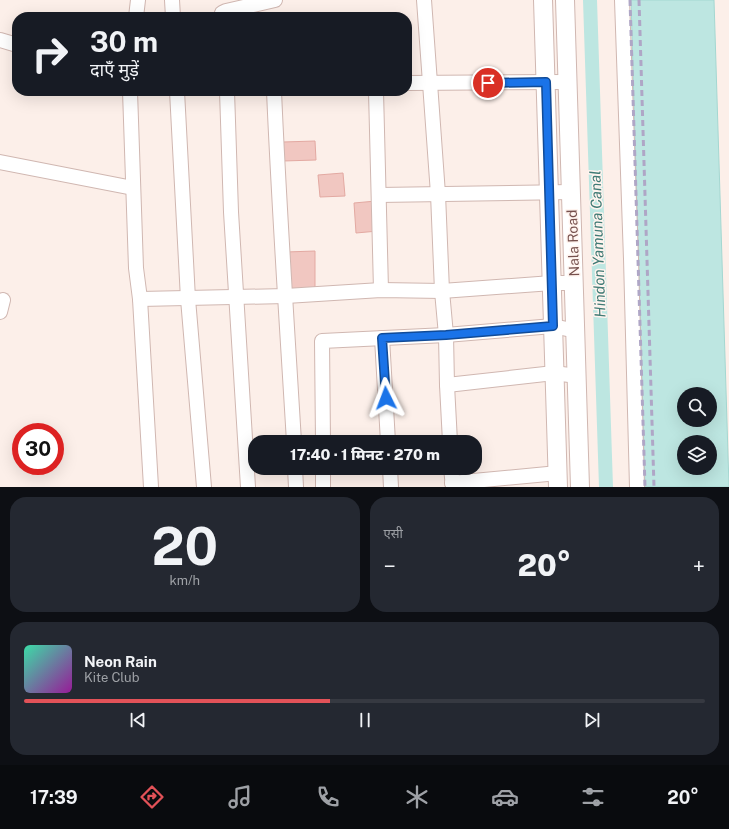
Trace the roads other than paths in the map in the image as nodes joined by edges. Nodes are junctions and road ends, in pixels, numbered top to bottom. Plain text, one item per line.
1 (138, 0) edge
2 (172, 0) edge
3 (275, 0) edge
4 (424, 0) edge
5 (543, 0) edge
6 (565, 0) edge
7 (622, 0) edge
8 (137, 12) edge
9 (173, 12) edge
10 (223, 12) edge
11 (0, 40) edge
12 (12, 44) edge
13 (546, 82) junction
14 (568, 82) junction
15 (412, 83) edge
16 (430, 83) junction
17 (130, 96) edge
18 (177, 96) edge
19 (227, 96) edge
20 (274, 96) edge
21 (376, 96) edge
22 (0, 162) edge
23 (133, 188) junction
24 (549, 192) junction
25 (571, 192) junction
26 (438, 194) junction
27 (379, 195) junction
28 (552, 283) junction
29 (574, 283) junction
30 (381, 290) junction
31 (442, 290) junction
32 (286, 296) junction
33 (237, 298) junction
34 (140, 299) junction
35 (188, 299) junction
36 (553, 326) junction
37 (576, 331) junction
38 (446, 335) junction
39 (382, 338) junction
40 (554, 373) junction
41 (577, 376) junction
42 (446, 386) junction
43 (294, 435) edge
44 (323, 435) edge
45 (388, 435) edge
46 (450, 435) edge
47 (295, 475) edge
48 (323, 475) edge
49 (390, 475) edge
50 (558, 480) edge
51 (452, 485) edge
52 (151, 487) edge
53 (204, 487) edge
54 (248, 487) edge
55 (296, 487) edge
56 (323, 487) edge
57 (391, 487) edge
58 (580, 487) edge
59 (637, 487) edge

1 - 8 street
2 - 9 street
3 - 10 street
4 - 16 street
5 - 13 street, Nala Road
6 - 14 street, Nala Road
7 - 59 street
11 - 12 street
13 - 14 street
13 - 16 street
13 - 24 street, Nala Road
14 - 25 street, Nala Road
15 - 16 street
16 - 26 street
17 - 23 street
18 - 35 street
19 - 33 street
20 - 32 street
21 - 27 street
22 - 23 street
23 - 34 street
24 - 25 street
24 - 26 street
24 - 28 street, Nala Road
25 - 29 street, Nala Road
26 - 27 street
26 - 31 street
27 - 30 street
28 - 29 street
28 - 31 street
28 - 36 street, Nala Road
29 - 37 street, Nala Road
30 - 31 street
30 - 32 street
31 - 38 street
32 - 33 street
32 - 43 street
33 - 35 street
33 - 54 street
34 - 35 street
34 - 52 street
35 - 53 street
36 - 37 street
36 - 38 street
36 - 40 street, Nala Road
37 - 41 street, Nala Road
38 - 39 street
38 - 42 street
39 - 44 street
39 - 45 street
40 - 41 street
40 - 42 street
40 - 50 street, Nala Road
41 - 58 street, Nala Road
42 - 46 street
47 - 55 street
48 - 56 street
49 - 57 street
50 - 51 street

